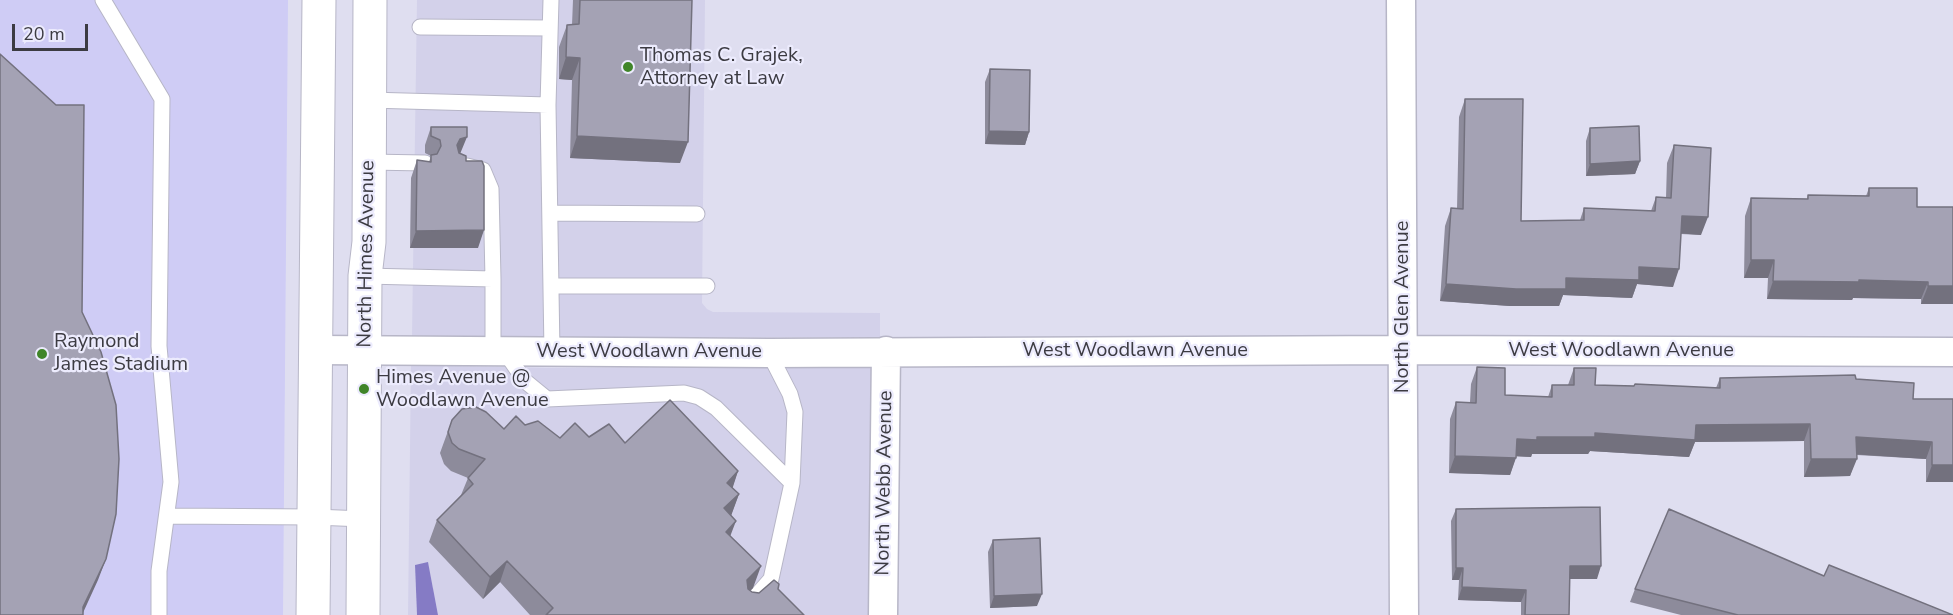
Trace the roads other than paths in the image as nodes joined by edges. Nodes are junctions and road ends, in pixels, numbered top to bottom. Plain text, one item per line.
1 (103, 0) edge
2 (319, 0) edge
3 (370, 0) edge
4 (551, 0) edge
5 (1401, 0) edge
6 (420, 27) dead end
7 (550, 28) junction
8 (369, 100) junction
9 (548, 105) junction
10 (369, 162) junction
11 (425, 163) edge
12 (460, 164) edge
13 (550, 213) junction
14 (698, 214) dead end
15 (365, 276) junction
16 (493, 279) junction
17 (552, 286) junction
18 (707, 286) dead end
19 (316, 350) junction
20 (365, 350) junction
21 (1403, 350) junction
22 (886, 351) junction
23 (499, 352) junction
24 (552, 352) junction
25 (1953, 352) edge
26 (769, 353) junction
27 (792, 483) junction
28 (167, 516) junction
29 (314, 517) junction
30 (364, 519) junction
31 (744, 610) edge
32 (159, 615) edge
33 (313, 615) edge
34 (363, 615) edge
35 (884, 615) edge
36 (1404, 615) edge

1 - 28 lane
2 - 19 street
3 - 8 street, North Himes Avenue
4 - 7 lane
5 - 21 street, North Glen Avenue
6 - 7 lane
7 - 9 lane
8 - 9 lane
8 - 10 street, North Himes Avenue
9 - 13 lane
10 - 11 lane
10 - 15 street, North Himes Avenue
12 - 16 lane
13 - 14 lane
13 - 17 lane
15 - 16 lane
15 - 20 street, North Himes Avenue
16 - 23 lane
17 - 18 lane
17 - 24 lane
19 - 20 street, West Woodlawn Avenue
19 - 29 street
20 - 23 street, West Woodlawn Avenue
20 - 30 street, North Himes Avenue
21 - 22 street, West Woodlawn Avenue
21 - 25 street, West Woodlawn Avenue
21 - 36 street, North Glen Avenue
22 - 26 street, West Woodlawn Avenue
22 - 35 street, North Webb Avenue
23 - 24 street, West Woodlawn Avenue
23 - 27 lane
24 - 26 street, West Woodlawn Avenue
26 - 27 lane
27 - 31 lane
28 - 29 lane
28 - 32 lane
29 - 30 lane
29 - 33 street
30 - 34 street, North Himes Avenue

